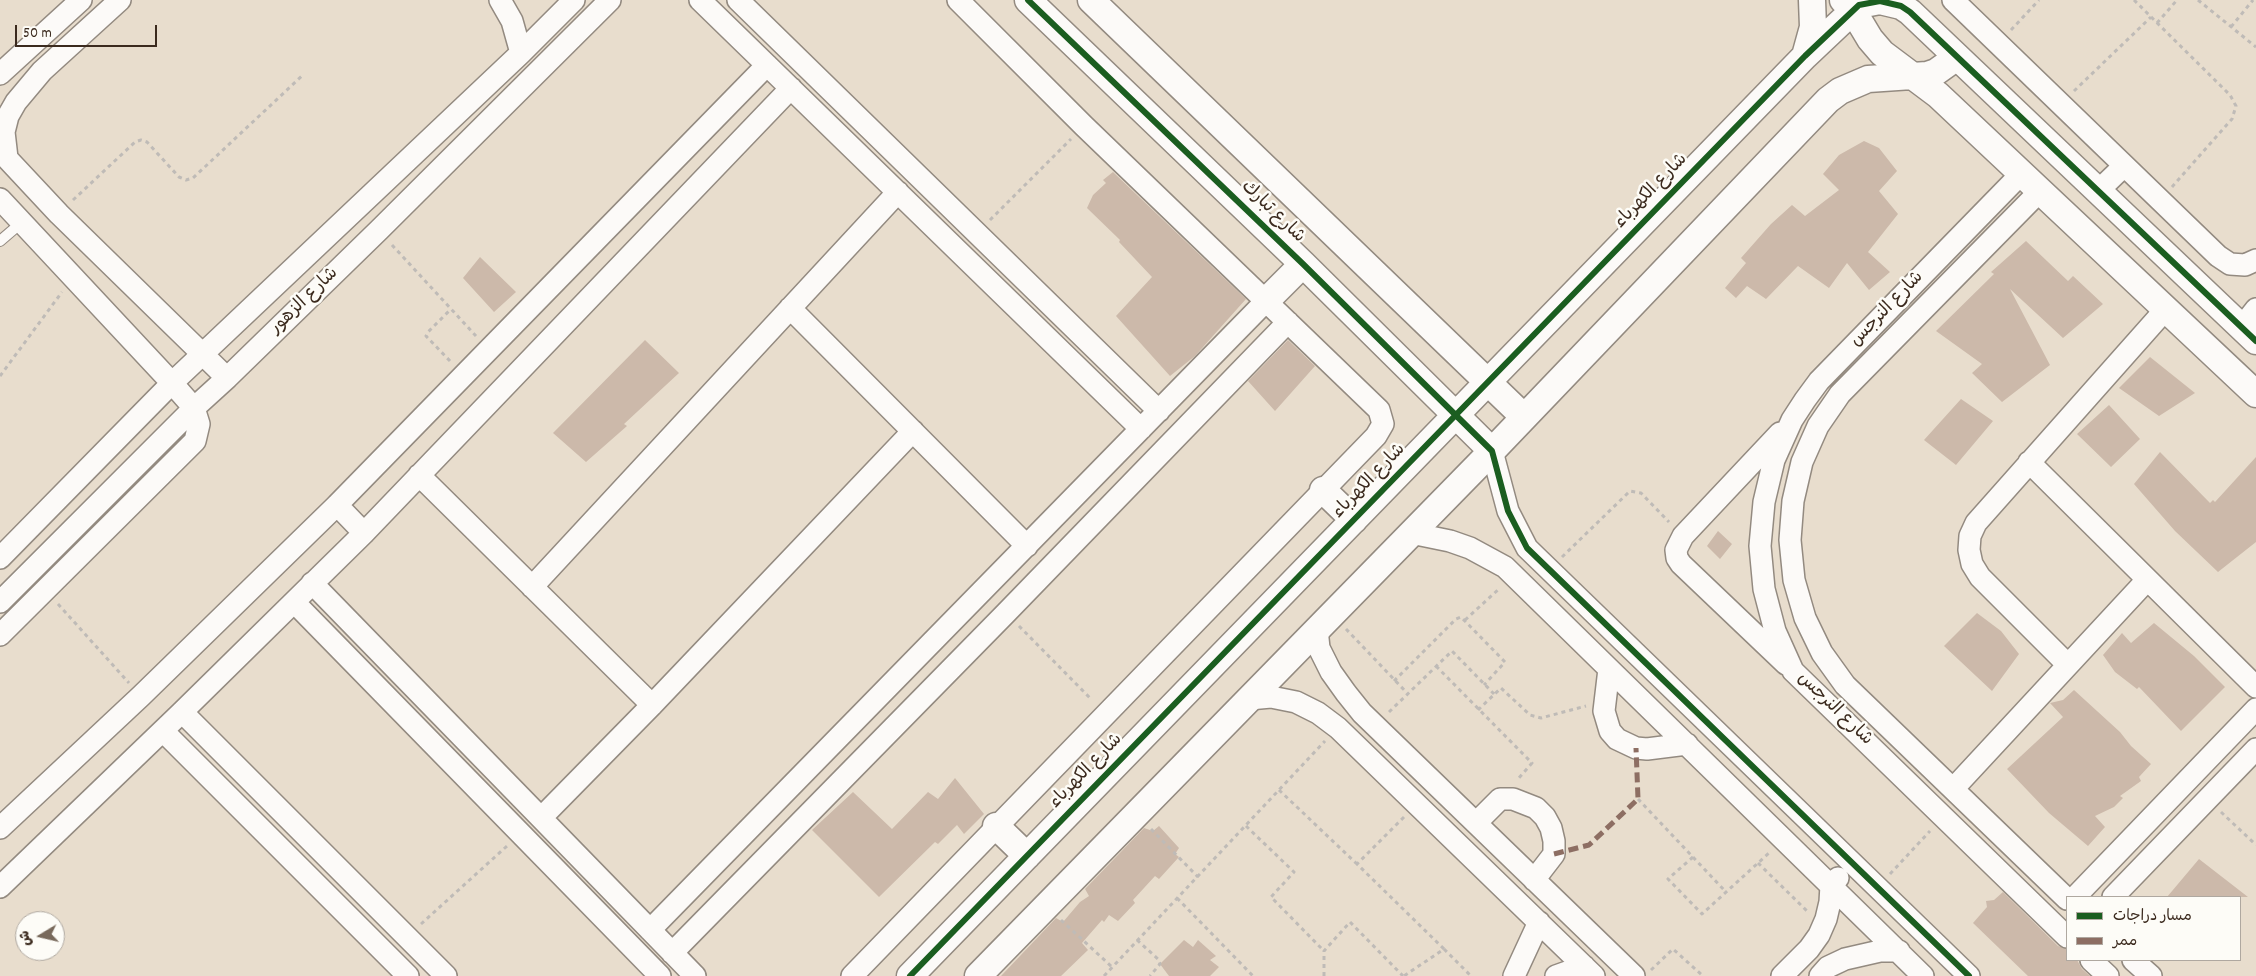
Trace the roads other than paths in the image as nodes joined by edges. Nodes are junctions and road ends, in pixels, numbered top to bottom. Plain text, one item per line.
1 (81, 0) edge
2 (120, 0) edge
3 (500, 0) edge
4 (574, 0) edge
5 (610, 0) edge
6 (700, 0) edge
7 (738, 0) edge
8 (958, 0) edge
9 (1028, 0) edge
10 (1091, 0) edge
11 (1812, 0) edge
12 (1953, 0) edge
13 (1898, 3) edge
14 (1848, 5) edge
15 (521, 53) junction
16 (1805, 56) junction
17 (1956, 56) junction
18 (767, 65) junction
19 (0, 74) edge
20 (1910, 76) junction
21 (791, 88) junction
22 (857, 116) junction
23 (838, 134) junction
24 (4, 154) edge
25 (2124, 166) junction
26 (2030, 183) junction
27 (2098, 191) junction
28 (898, 192) junction
29 (0, 199) edge
30 (21, 223) junction
31 (0, 241) edge
32 (2256, 260) edge
33 (1303, 264) junction
34 (1266, 301) junction
35 (790, 308) junction
36 (2165, 310) junction
37 (1288, 322) junction
38 (2251, 326) edge
39 (202, 355) junction
40 (227, 378) junction
41 (1488, 382) junction
42 (172, 383) junction
43 (2256, 394) edge
44 (194, 408) junction
45 (1159, 411) junction
46 (1456, 415) junction
47 (1524, 417) junction
48 (1792, 420) junction
49 (1141, 429) junction
50 (914, 431) junction
51 (1492, 451) junction
52 (2029, 462) junction
53 (420, 475) junction
54 (1323, 490) junction
55 (336, 505) junction
56 (1354, 520) junction
57 (364, 533) junction
58 (1411, 533) junction
59 (1027, 546) junction
60 (0, 558) edge
61 (2148, 580) junction
62 (312, 584) junction
63 (532, 588) junction
64 (0, 602) edge
65 (294, 602) junction
66 (1317, 629) junction
67 (0, 635) edge
68 (2068, 665) junction
69 (1609, 669) junction
70 (1793, 671) junction
71 (2256, 687) edge
72 (1249, 699) junction
73 (652, 705) junction
74 (2256, 709) edge
75 (182, 712) junction
76 (863, 713) junction
77 (163, 730) junction
78 (886, 735) junction
79 (1687, 744) junction
80 (2256, 749) edge
81 (1953, 789) junction
82 (541, 818) junction
83 (1476, 823) junction
84 (996, 826) junction
85 (0, 828) edge
86 (1027, 856) junction
87 (1851, 862) junction
88 (1534, 880) junction
89 (1831, 885) junction
90 (0, 886) edge
91 (607, 886) junction
92 (2076, 896) edge
93 (2114, 896) edge
94 (2066, 898) edge
95 (589, 904) junction
96 (2066, 906) edge
97 (2051, 921) junction
98 (1539, 922) junction
99 (650, 930) junction
100 (2066, 936) edge
101 (1899, 951) junction
102 (672, 953) junction
103 (2092, 961) edge
104 (2134, 961) edge
105 (1589, 971) edge
106 (408, 976) edge
107 (446, 976) edge
108 (660, 976) edge
109 (695, 976) edge
110 (852, 976) edge
111 (910, 976) edge
112 (978, 976) edge
113 (1514, 976) edge
114 (1556, 976) edge
115 (1634, 976) edge
116 (1782, 976) edge
117 (1820, 976) edge
118 (1923, 976) edge
119 (1969, 976) edge
120 (2108, 976) edge
121 (2151, 976) edge

1 - 19 street
2 - 24 street
3 - 15 street
4 - 15 street, شارع الزهور
5 - 40 street, شارع الزهور
6 - 18 street
7 - 22 street
8 - 34 street
9 - 33 street, شارع تبارك
10 - 41 street, شارع تبارك
11 - 16 street
12 - 25 street
13 - 14 street
13 - 17 street
14 - 16 street, شارع الكهرباء
14 - 20 street
15 - 39 street, شارع الزهور
16 - 41 street, شارع الكهرباء
17 - 20 street
17 - 27 street
18 - 21 street
18 - 55 street
20 - 26 street
20 - 47 street
21 - 23 street
21 - 53 street
22 - 23 street
22 - 45 street
23 - 28 street
24 - 39 street
25 - 27 street
25 - 32 street
26 - 36 street
26 - 48 street, شارع النرجس
26 - 81 street, شارع النرجس
27 - 38 street
28 - 35 street
28 - 49 street
29 - 30 street
30 - 31 lane
30 - 42 street
33 - 34 street
33 - 46 street, شارع تبارك
34 - 37 street
34 - 45 street
35 - 50 street
35 - 63 street
36 - 43 street
36 - 52 street
37 - 54 street
37 - 78 street
39 - 40 street
39 - 42 street, شارع الزهور
40 - 44 street, شارع الزهور
41 - 46 street, شارع الكهرباء
41 - 47 street, شارع تبارك
42 - 44 street
42 - 60 street, شارع الزهور
44 - 64 street, شارع الزهور
44 - 67 street
45 - 49 street
46 - 51 street, شارع تبارك
46 - 56 street, شارع الكهرباء
47 - 51 street
48 - 70 street, شارع النرجس
48 - 70 street
49 - 59 street
50 - 59 street
50 - 73 street
51 - 58 street
51 - 87 street
52 - 61 street
52 - 68 street
53 - 57 street
53 - 63 street
54 - 56 street
54 - 84 street
55 - 57 street
55 - 85 street
56 - 86 street, شارع الكهرباء
57 - 62 street
58 - 66 street
58 - 69 street
59 - 76 street
61 - 68 street
61 - 71 street
62 - 65 street
62 - 82 street
63 - 73 street
65 - 75 street
65 - 95 street
66 - 72 street
66 - 83 street
68 - 81 street
69 - 79 street
69 - 79 street
70 - 97 street, شارع النرجس
72 - 98 street
72 - 112 street
73 - 82 street
74 - 92 street
75 - 77 street
75 - 107 street
76 - 78 street
76 - 99 street
77 - 90 street
77 - 106 street
78 - 102 street
79 - 89 street
80 - 93 street
81 - 94 street, شارع النرجس
82 - 91 street
83 - 88 street
83 - 88 street
84 - 86 street
84 - 110 street
86 - 111 street, شارع الكهرباء
87 - 89 street
87 - 119 street
88 - 115 street
89 - 101 street
89 - 116 street
91 - 95 street
91 - 99 street
95 - 108 street
96 - 97 street
97 - 100 street, شارع النرجس
98 - 105 street
98 - 113 street
99 - 102 street
101 - 117 street
101 - 118 street
102 - 109 street
103 - 120 street
104 - 121 street
105 - 114 street

